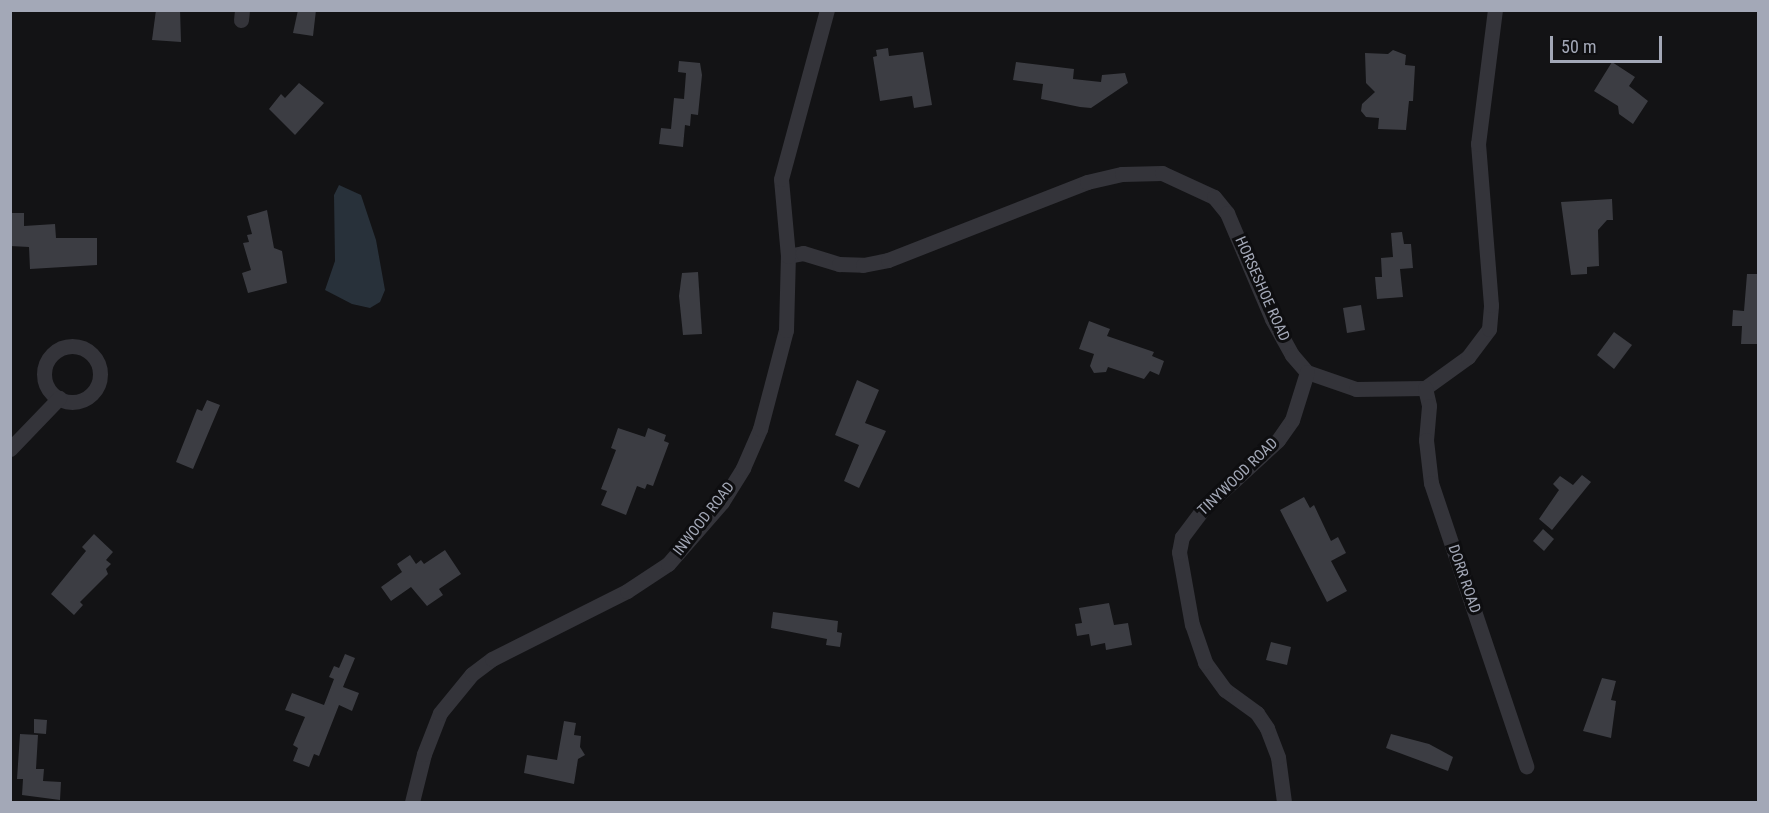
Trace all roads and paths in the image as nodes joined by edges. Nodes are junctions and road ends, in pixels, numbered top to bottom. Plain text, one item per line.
1 (827, 10) edge
2 (1495, 10) edge
3 (788, 256) junction
4 (1307, 372) junction
5 (1425, 388) junction
6 (59, 398) dead end
7 (10, 448) edge
8 (1526, 766) dead end
9 (412, 802) edge
10 (1284, 802) edge

1 - 3 street, INWOOD ROAD
2 - 5 street
3 - 4 street, HORSESHOE ROAD
3 - 9 street, INWOOD ROAD
4 - 5 street
4 - 10 street, TINYWOOD ROAD
5 - 8 street, DORR ROAD
6 - 7 street

